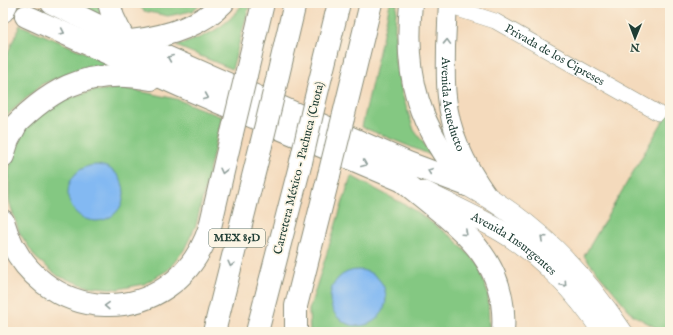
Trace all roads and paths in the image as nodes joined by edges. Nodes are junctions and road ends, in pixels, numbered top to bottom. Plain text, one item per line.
1 (6, 3) edge
2 (52, 3) edge
3 (109, 3) edge
4 (223, 3) edge
5 (263, 3) edge
6 (295, 3) edge
7 (339, 3) edge
8 (371, 3) edge
9 (411, 3) edge
10 (448, 4) edge
11 (3, 11) edge
12 (26, 16) dead end
13 (127, 39) junction
14 (181, 86) junction
15 (658, 112) dead end
16 (9, 132) edge
17 (3, 156) edge
18 (403, 181) junction
19 (467, 185) junction
20 (489, 197) junction
21 (3, 220) edge
22 (214, 332) edge
23 (257, 332) edge
24 (296, 332) edge
25 (503, 332) edge
26 (603, 332) edge
27 (622, 332) edge

1 - 11 main road
2 - 13 main road
3 - 13 main road
4 - 13 main road
5 -> 21 main road, bridge
6 -> 22 main road, MEX 85D, bridge
7 - 23 main road, Carretera México - Pachuca (Cuota) / MEX 85D, bridge
8 - 24 main road, bridge
9 - 19 main road
10 - 15 street, Privada de los Cipreses
20 -> 10 street, Avenida Acueducto
12 -> 14 main road
19 -> 13 main road
14 - 16 main road
14 -> 18 main road
16 - 17 main road
18 -> 25 main road
18 -> 26 main road, Avenida Insurgentes
19 - 20 main road, Avenida Insurgentes
27 -> 20 main road, Avenida Insurgentes

